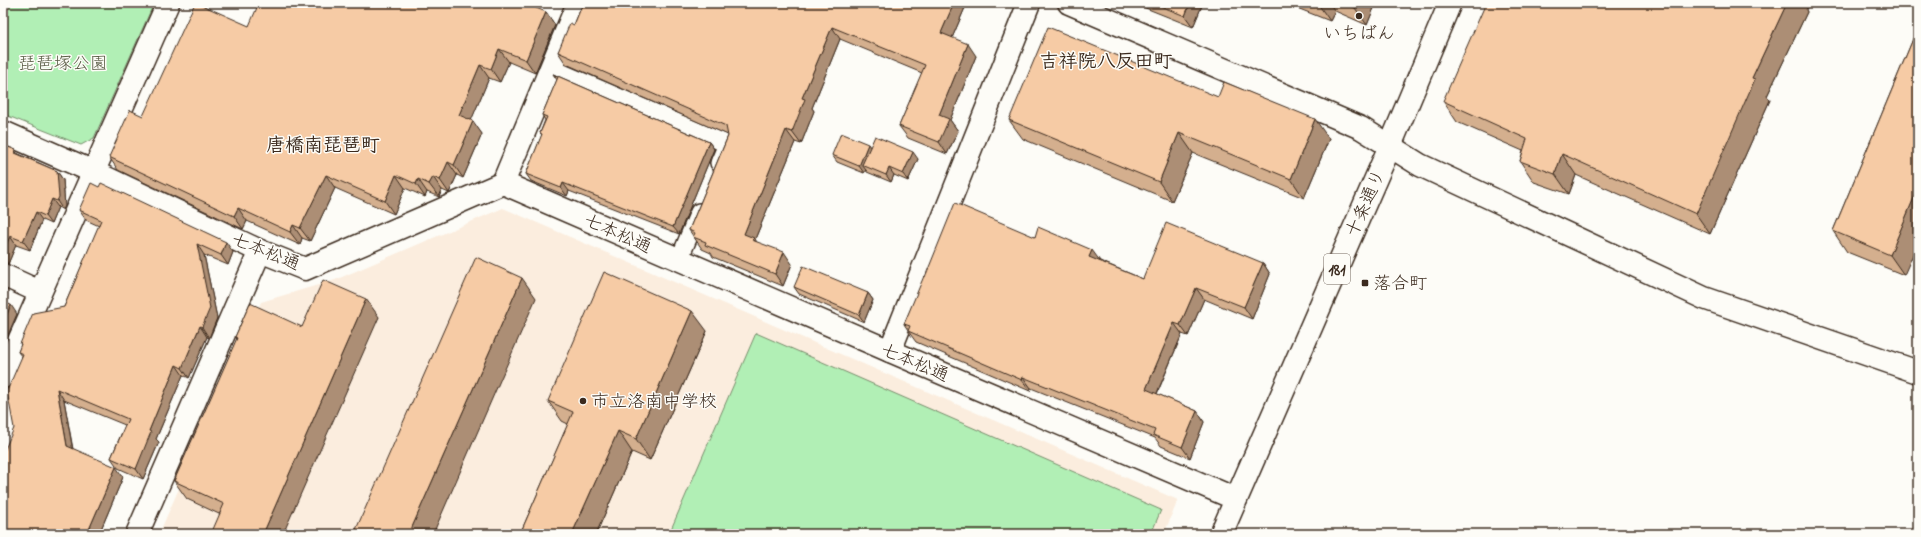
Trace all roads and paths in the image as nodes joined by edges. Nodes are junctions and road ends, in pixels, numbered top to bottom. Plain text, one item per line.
1 (168, 3) edge
2 (578, 3) edge
3 (1029, 3) edge
4 (1069, 3) edge
5 (1450, 3) edge
6 (551, 68) junction
7 (3, 132) edge
8 (1390, 146) junction
9 (94, 172) junction
10 (503, 183) junction
11 (260, 251) junction
12 (680, 260) junction
13 (3, 275) edge
14 (40, 292) junction
15 (890, 351) junction
16 (1918, 372) edge
17 (3, 377) edge
18 (1236, 499) junction
19 (137, 534) edge
20 (1221, 534) edge

1 - 9 street
2 - 6 street
3 - 15 street
4 - 8 street
5 - 8 street, 十条通り / 181
6 - 10 street
6 - 12 lane
7 - 9 street, 七本松通
8 - 16 street
8 - 18 street, 十条通り / 181
9 - 11 street, 七本松通
9 - 14 street
10 - 11 street, 七本松通
10 - 12 street, 七本松通
11 - 19 street
12 - 15 street, 七本松通
13 - 14 street
14 - 17 street
15 - 18 street, 七本松通
18 - 20 street, 十条通り / 181

